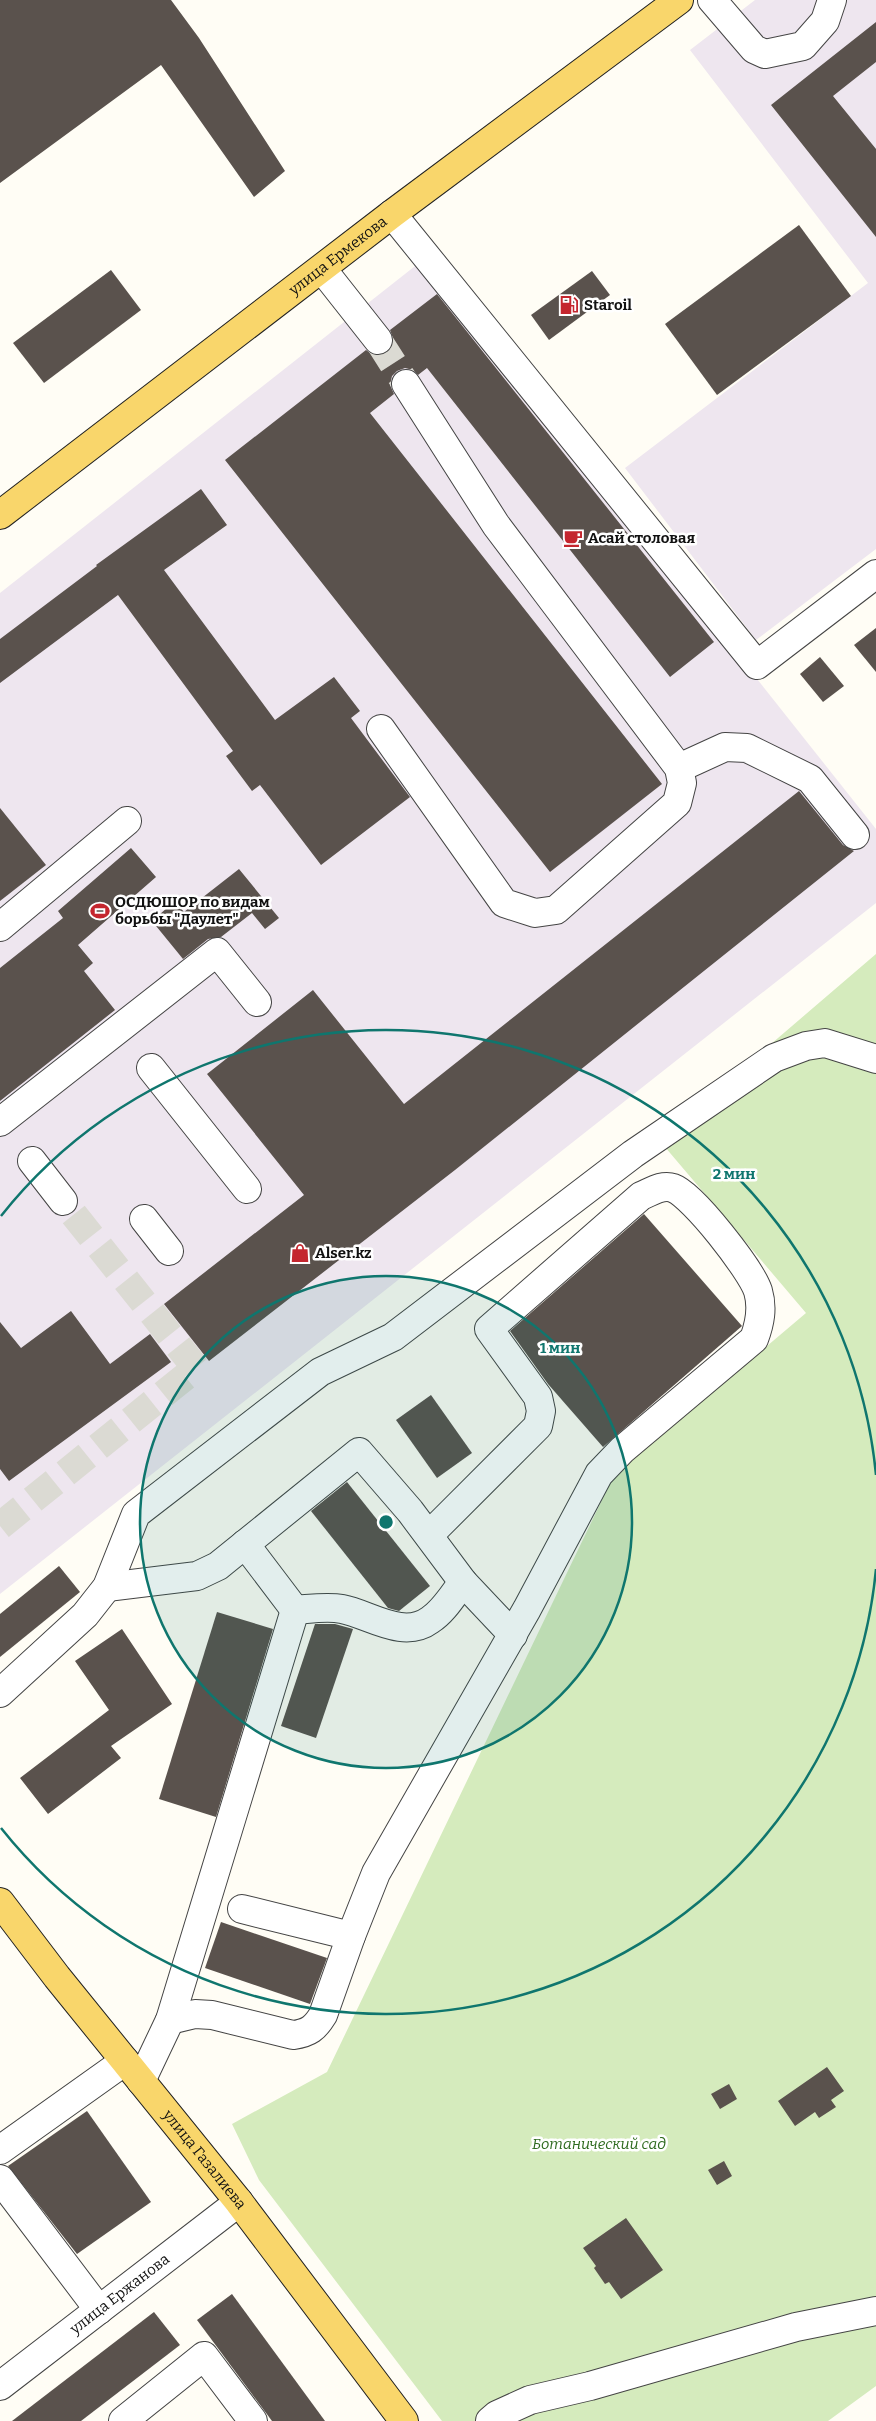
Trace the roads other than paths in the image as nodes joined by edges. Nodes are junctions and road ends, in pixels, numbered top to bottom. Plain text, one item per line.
1 (679, 0) edge
2 (712, 0) edge
3 (832, 0) edge
4 (392, 214) junction
5 (322, 268) junction
6 (378, 340) tunnel mouth
7 (406, 384) tunnel mouth
8 (1, 514) edge
9 (876, 574) edge
10 (381, 729) dead end
11 (679, 768) junction
12 (128, 821) dead end
13 (855, 835) dead end
14 (0, 927) edge
15 (257, 1002) dead end
16 (876, 1058) edge
17 (151, 1068) dead end
18 (0, 1122) edge
19 (32, 1161) dead end
20 (247, 1189) dead end
21 (63, 1201) tunnel mouth
22 (144, 1219) dead end
23 (169, 1251) dead end
24 (428, 1535) junction
25 (246, 1544) junction
26 (463, 1582) junction
27 (108, 1587) junction
28 (295, 1610) junction
29 (513, 1635) junction
30 (0, 1693) edge
31 (242, 1909) dead end
32 (4, 1915) edge
33 (351, 1936) junction
34 (170, 2020) junction
35 (133, 2071) junction
36 (0, 2150) edge
37 (0, 2179) edge
38 (239, 2202) junction
39 (99, 2310) junction
40 (876, 2310) edge
41 (0, 2386) edge
42 (123, 2421) edge
43 (253, 2421) edge
44 (404, 2421) edge
45 (490, 2421) edge

1 - 4 main road, улица Ермекова
2 - 3 street
4 - 5 main road, улица Ермекова
4 - 9 street
5 - 6 street
5 - 8 main road, улица Ермекова
7 - 11 street
10 - 11 street
11 - 13 street
12 - 14 street
15 - 18 street
16 - 27 street
17 - 20 street
19 - 21 street
22 - 23 street
24 - 25 street
24 - 26 street
24 - 29 street
25 - 27 street
25 - 28 street
26 - 28 street
26 - 29 street
27 - 30 street
28 - 34 street
29 - 33 street
31 - 33 street
32 - 35 main road, улица Газалиева
33 - 34 street
34 - 35 street
35 - 36 street
35 - 38 main road, улица Газалиева
37 - 39 street
38 - 39 street, улица Ержанова
38 - 44 main road, улица Газалиева
39 - 41 street, улица Ержанова
40 - 45 street
42 - 43 street

